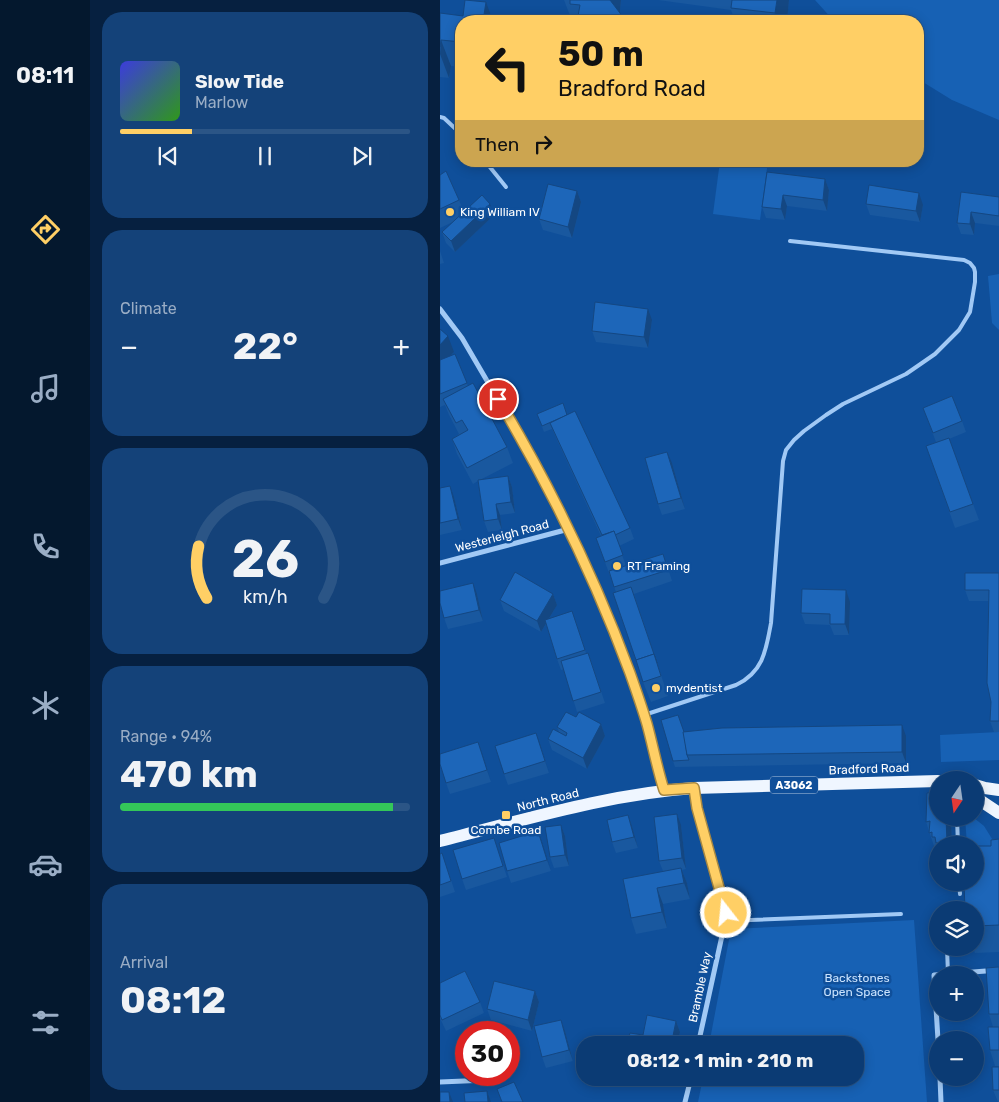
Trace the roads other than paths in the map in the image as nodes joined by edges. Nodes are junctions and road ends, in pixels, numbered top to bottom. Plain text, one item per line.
1 (440, 117) edge
2 (455, 128) edge
3 (490, 167) edge
4 (506, 187) dead end
5 (790, 242) dead end
6 (440, 309) edge
7 (569, 529) junction
8 (440, 563) edge
9 (644, 715) junction
10 (929, 782) edge
11 (984, 787) edge
12 (694, 788) junction
13 (664, 790) junction
14 (999, 790) edge
15 (984, 802) edge
16 (999, 813) edge
17 (440, 841) edge
18 (901, 914) dead end
19 (725, 921) junction
20 (999, 970) edge
21 (984, 971) edge
22 (700, 1036) edge
23 (455, 1081) edge
24 (440, 1082) edge
25 (689, 1086) edge
26 (940, 1086) edge
27 (686, 1102) edge
28 (941, 1102) edge

1 - 2 lane
3 - 4 lane
5 - 9 lane
6 - 7 street
7 - 8 street, Westerleigh Road
7 - 9 street
9 - 13 street
10 - 12 main road, Bradford Road / A3062
11 - 14 main road
12 - 13 main road, Bradford Road / A3062
12 - 19 street, Bramble Way
13 - 17 main road, North Road / A3062
15 - 16 main road
18 - 19 lane
19 - 22 street, Bramble Way
20 - 21 street
23 - 24 street
25 - 27 street
26 - 28 street

